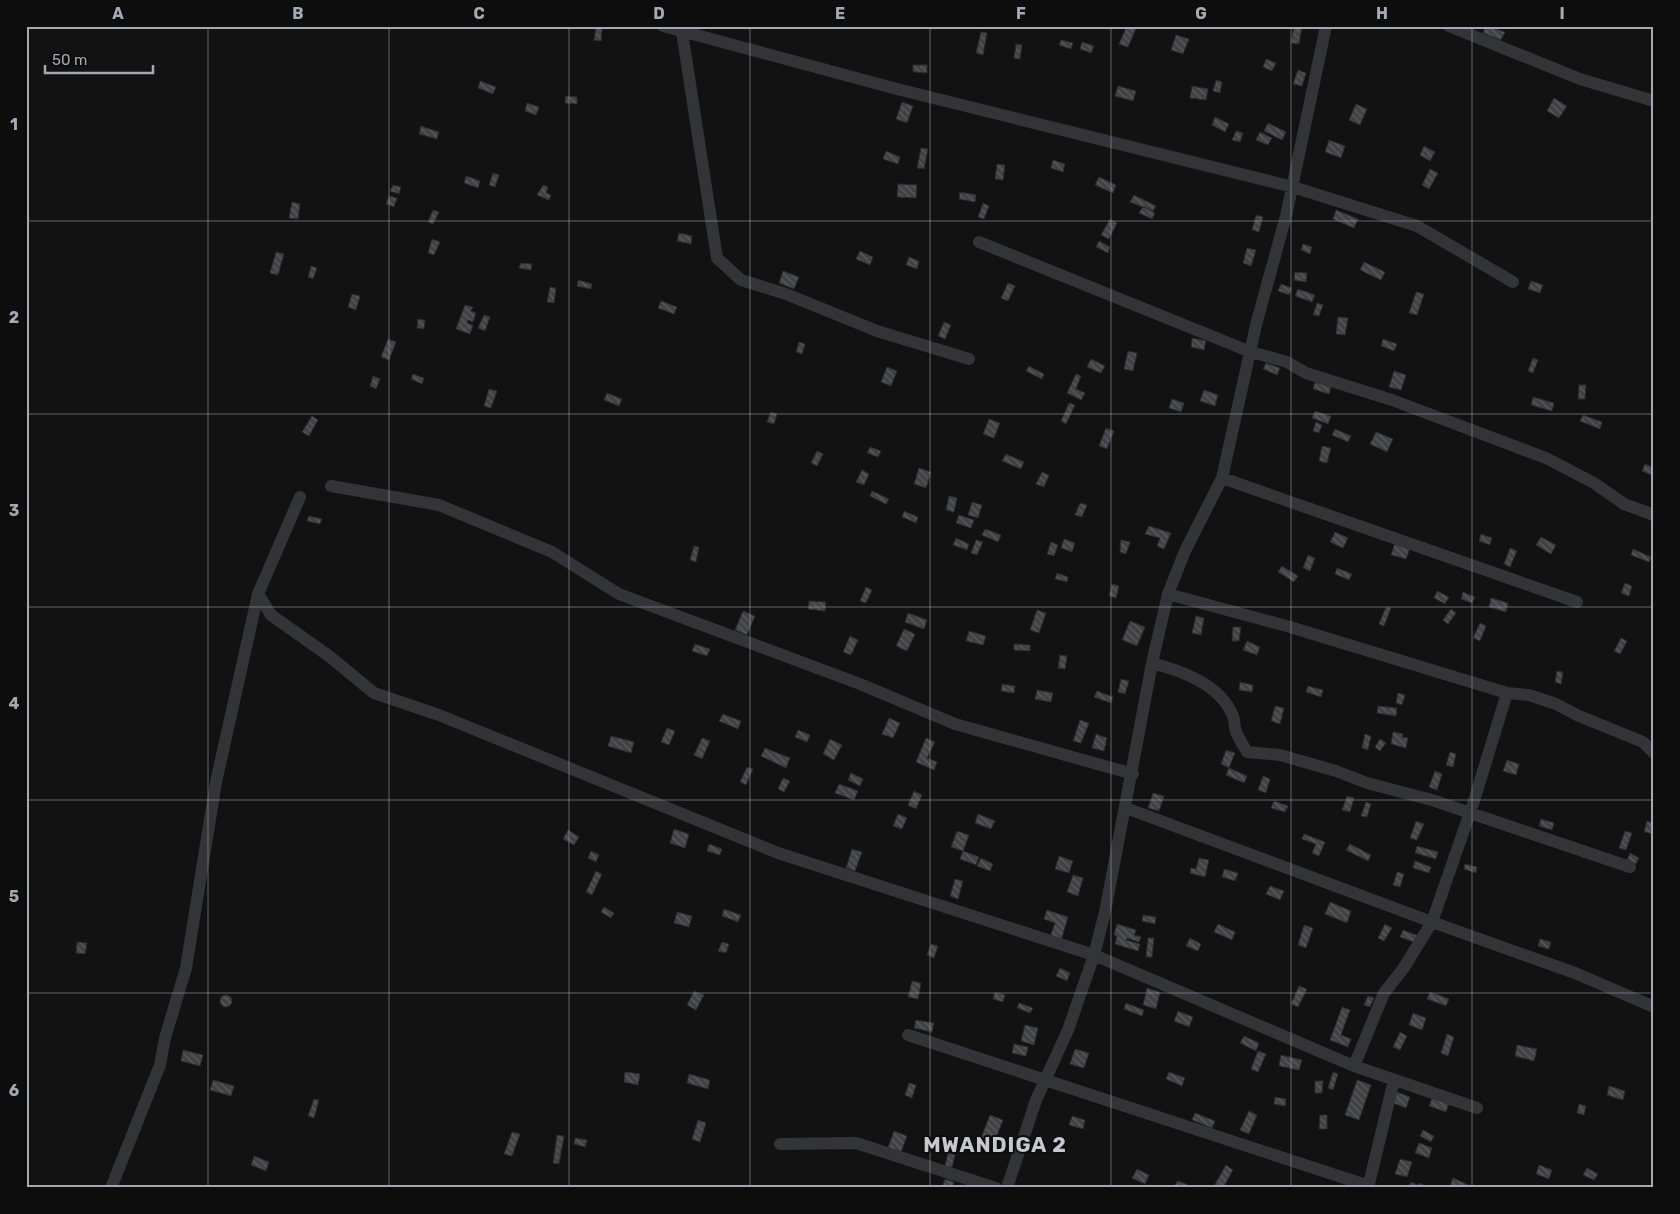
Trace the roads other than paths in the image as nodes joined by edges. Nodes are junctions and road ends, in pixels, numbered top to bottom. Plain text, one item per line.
1 (662, 26) edge
2 (1326, 26) edge
3 (1449, 26) edge
4 (682, 32) junction
5 (1654, 101) edge
6 (1293, 187) junction
7 (979, 242) dead end
8 (1513, 282) dead end
9 (1252, 352) junction
10 (970, 359) dead end
11 (1222, 478) junction
12 (331, 486) dead end
13 (300, 497) dead end
14 (1654, 515) edge
15 (258, 594) junction
16 (1168, 594) junction
17 (1577, 602) dead end
18 (1152, 663) junction
19 (1507, 693) junction
20 (1654, 754) edge
21 (1133, 774) junction
22 (1126, 808) junction
23 (1470, 814) junction
24 (1630, 867) dead end
25 (1432, 922) junction
26 (1094, 955) junction
27 (1654, 1007) edge
28 (908, 1035) dead end
29 (1354, 1066) junction
30 (1045, 1080) junction
31 (1394, 1080) junction
32 (1477, 1108) dead end
33 (780, 1144) dead end
34 (1369, 1187) edge
35 (111, 1188) edge
36 (996, 1188) edge
37 (1007, 1188) edge

1 - 4 street
2 - 6 street
3 - 5 street
4 - 6 street
4 - 10 street
6 - 8 street
6 - 9 street
7 - 9 street
9 - 11 street
9 - 14 street
11 - 16 street
11 - 17 street
12 - 21 street
13 - 15 street
15 - 26 street
15 - 35 street
16 - 18 street
16 - 19 street
18 - 21 street
18 - 23 street
19 - 20 street
19 - 23 street
21 - 22 street
22 - 25 street
22 - 26 street
23 - 24 street
23 - 25 street
25 - 27 street
25 - 29 street
26 - 29 street
26 - 30 street
28 - 30 street
29 - 31 street
30 - 34 street
30 - 37 street
31 - 32 street
31 - 34 street
33 - 36 street

